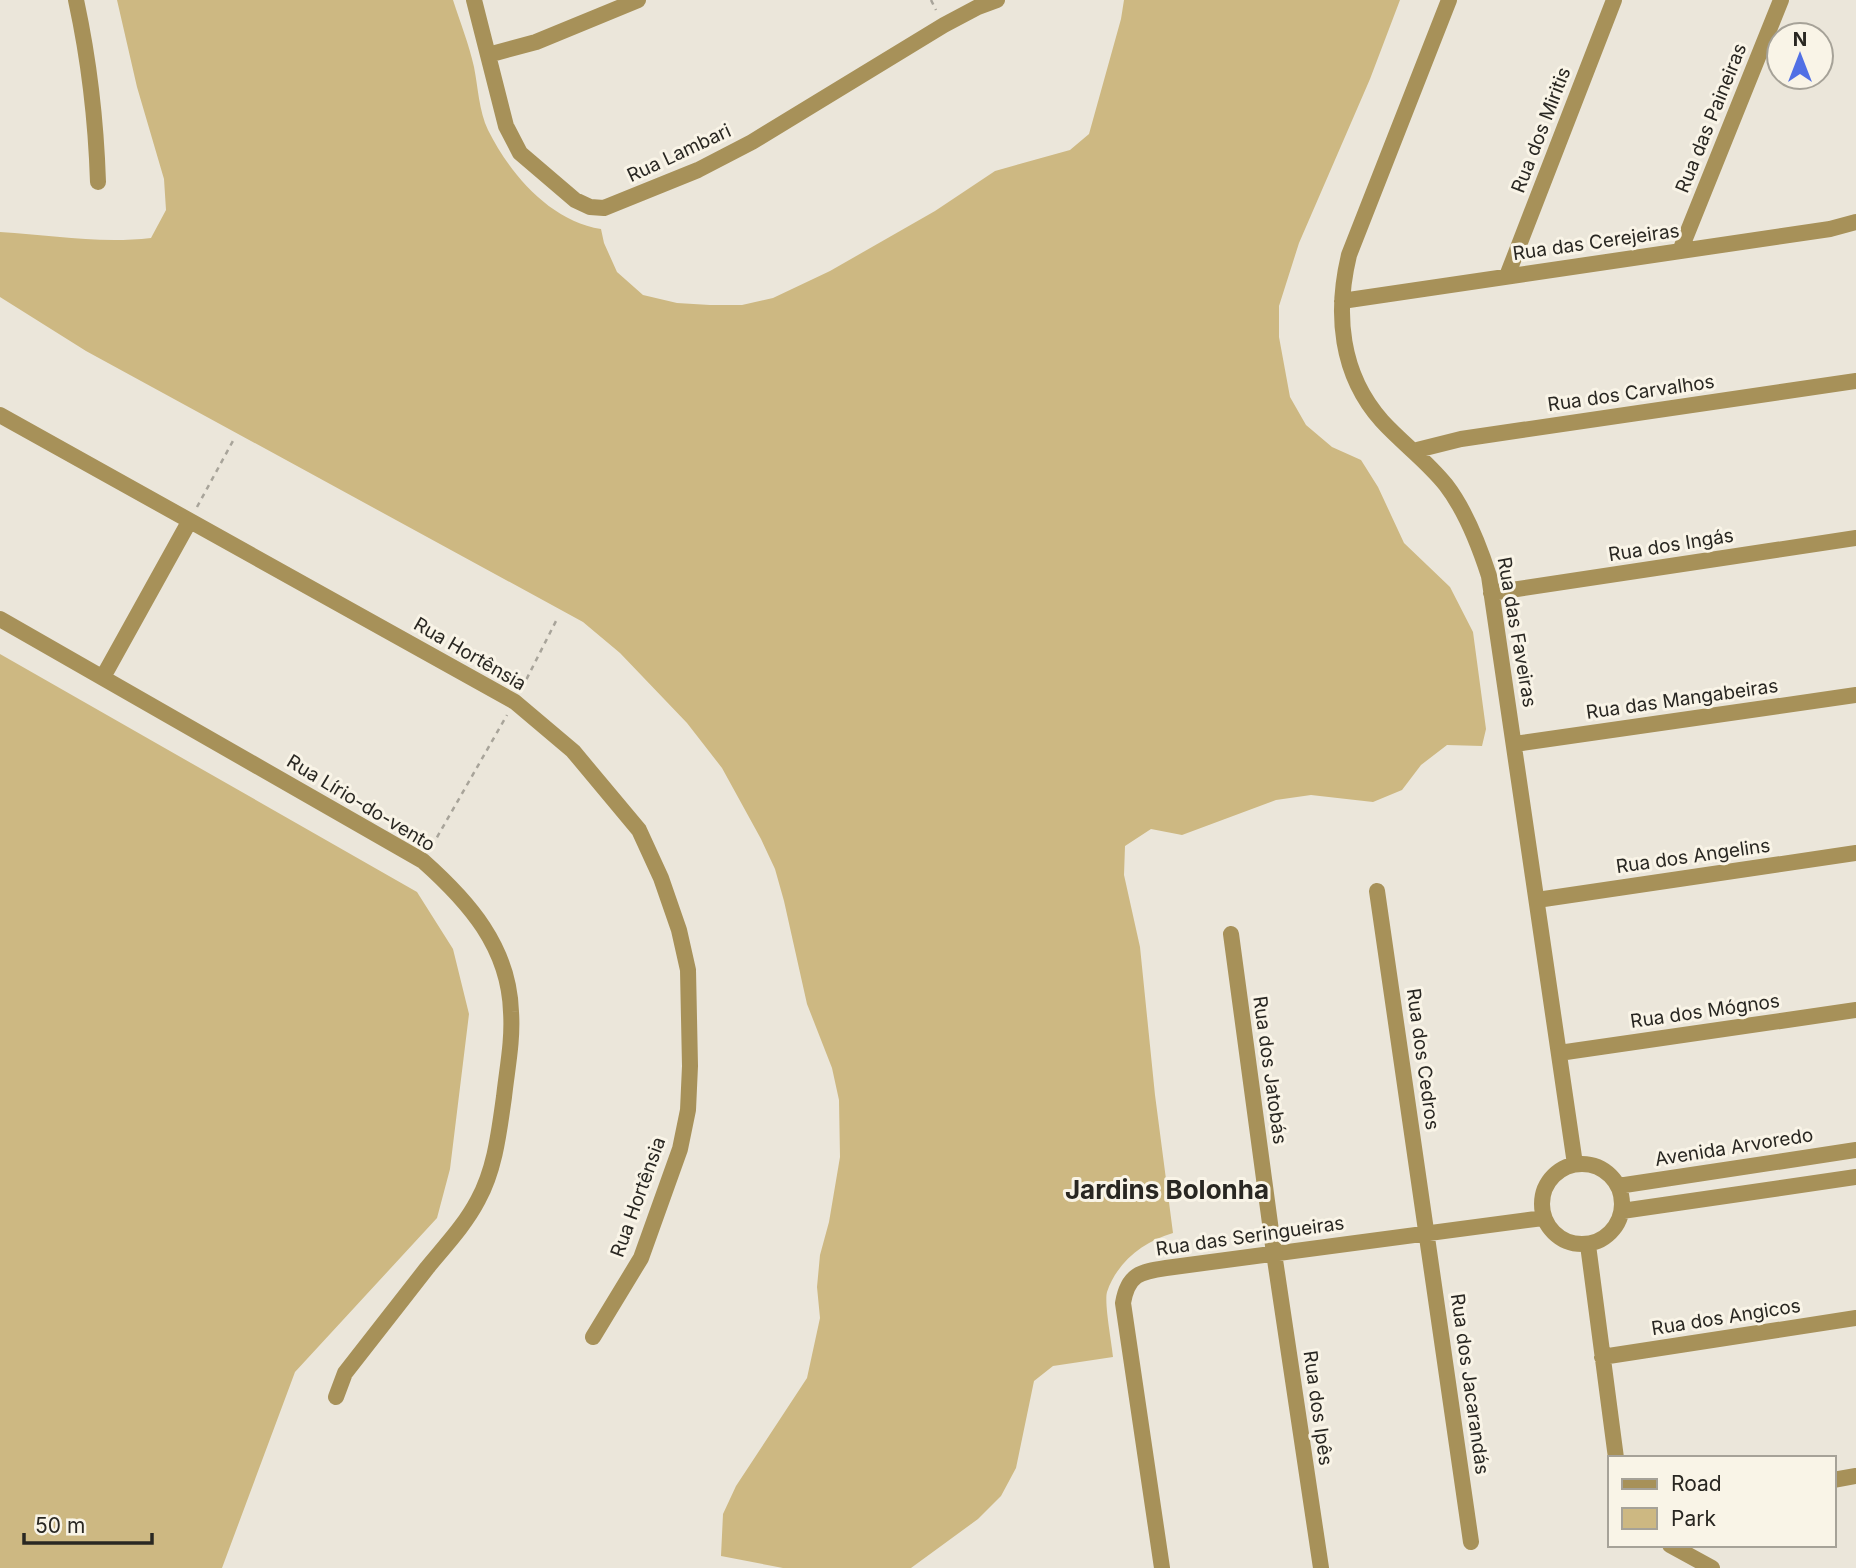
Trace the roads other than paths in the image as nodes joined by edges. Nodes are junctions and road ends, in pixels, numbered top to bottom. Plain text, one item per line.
1 (76, 0) edge
2 (474, 0) edge
3 (638, 0) edge
4 (997, 0) edge
5 (1449, 0) edge
6 (1614, 0) edge
7 (1780, 0) edge
8 (488, 55) junction
9 (98, 182) dead end
10 (1856, 222) edge
11 (1680, 251) junction
12 (1507, 276) junction
13 (1342, 301) junction
14 (1856, 381) edge
15 (0, 415) edge
16 (1413, 451) junction
17 (189, 522) junction
18 (1856, 538) edge
19 (1492, 593) junction
20 (0, 619) edge
21 (103, 677) junction
22 (1856, 695) edge
23 (1515, 744) junction
24 (1856, 853) edge
25 (1377, 891) dead end
26 (1537, 900) junction
27 (1231, 934) dead end
28 (1856, 1010) edge
29 (1559, 1053) junction
30 (1856, 1150) edge
31 (1575, 1164) junction
32 (1856, 1177) edge
33 (1618, 1186) junction
34 (1622, 1211) junction
35 (1543, 1218) junction
36 (1427, 1233) junction
37 (1588, 1245) junction
38 (1274, 1253) junction
39 (1856, 1318) edge
40 (593, 1337) dead end
41 (1602, 1357) junction
42 (337, 1396) dead end
43 (1616, 1456) edge
44 (1856, 1476) edge
45 (1835, 1480) edge
46 (1471, 1542) dead end
47 (1674, 1547) edge
48 (1162, 1568) edge
49 (1321, 1568) edge
50 (1712, 1568) edge

1 - 9 street
2 - 8 street, Rua Lambari
3 - 8 street
4 - 8 street, Rua Lambari
5 - 13 street, Rua das Faveiras
6 - 12 street, Rua dos Miritis
7 - 11 street, Rua das Paineiras
10 - 11 street, Rua das Cerejeiras
11 - 12 street, Rua das Cerejeiras
12 - 13 street, Rua das Cerejeiras
13 - 16 street, Rua das Faveiras
14 - 16 street, Rua dos Carvalhos
15 - 17 street, Rua Hortênsia
16 - 19 street, Rua das Faveiras
17 - 21 street
17 - 40 street, Rua Hortênsia
18 - 19 street, Rua dos Ingás
19 - 23 street, Rua das Faveiras
20 - 21 street, Rua Lírio-do-vento
21 - 42 street, Rua Lírio-do-vento
22 - 23 street, Rua das Mangabeiras
23 - 26 street, Rua das Faveiras
24 - 26 street, Rua dos Angelins
25 - 36 street, Rua dos Cedros
26 - 29 street, Rua das Faveiras
27 - 38 street, Rua dos Jatobás
28 - 29 street, Rua dos Mógnos
29 - 31 street, Rua das Faveiras
30 - 33 street, Avenida Arvoredo
31 - 33 street
31 - 35 street
32 - 34 street
33 - 34 street
34 - 37 street
35 - 36 street, Rua das Seringueiras
35 - 37 street
36 - 38 street, Rua das Seringueiras
36 - 46 street, Rua dos Jacarandás
37 - 41 street
38 - 48 street, Rua das Seringueiras
38 - 49 street, Rua dos Ipês
39 - 41 street, Rua dos Angicos
41 - 43 street
44 - 45 street
47 - 50 street

